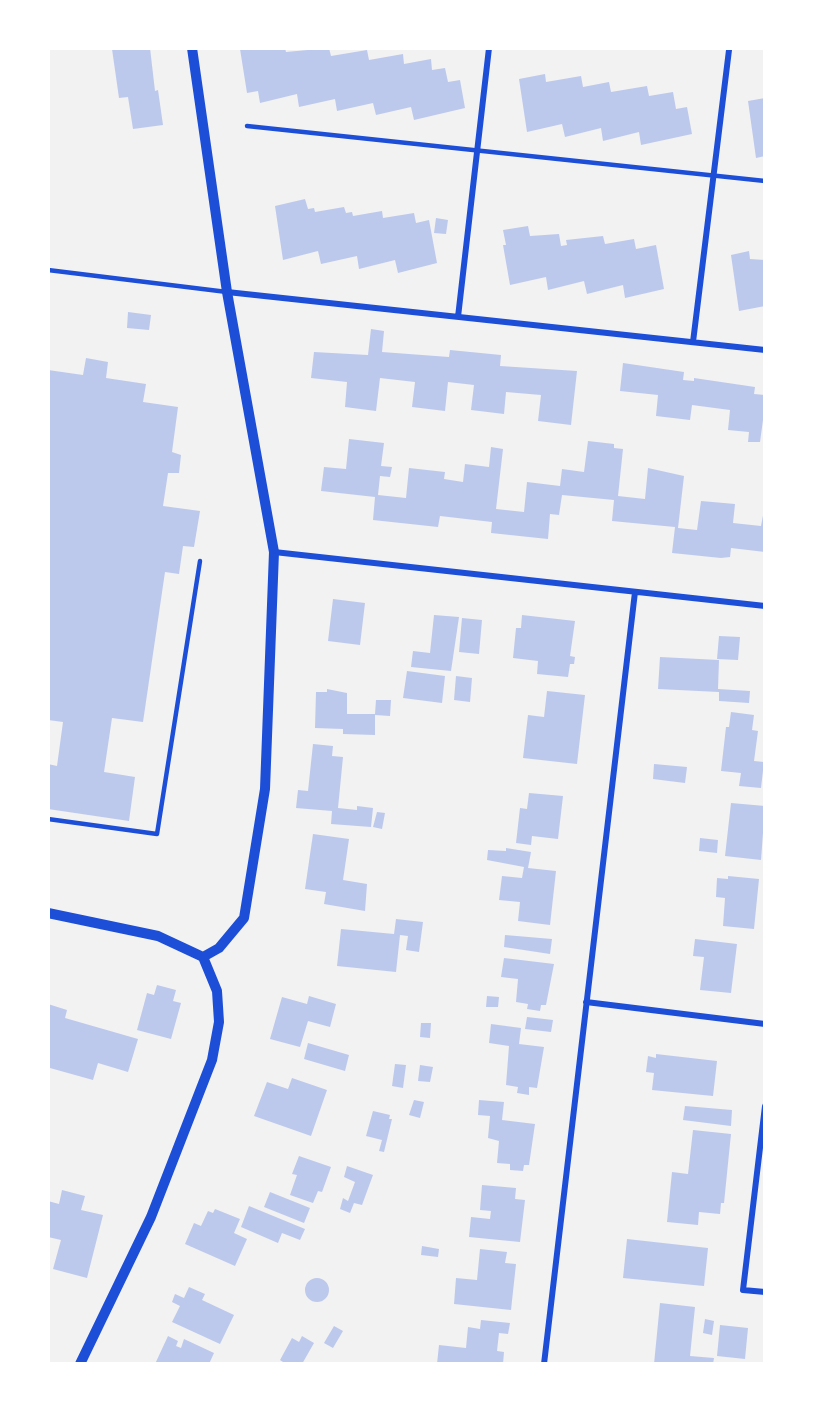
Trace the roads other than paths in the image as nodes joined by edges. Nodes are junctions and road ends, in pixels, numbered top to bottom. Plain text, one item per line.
1 (192, 48) edge
2 (489, 48) edge
3 (729, 50) dead end
4 (247, 126) dead end
5 (477, 150) junction
6 (714, 176) junction
7 (765, 181) edge
8 (48, 270) edge
9 (227, 292) junction
10 (458, 317) junction
11 (693, 342) junction
12 (765, 350) edge
13 (274, 552) junction
14 (201, 561) dead end
15 (635, 592) junction
16 (765, 606) edge
17 (48, 819) edge
18 (48, 913) edge
19 (203, 957) junction
20 (586, 1002) junction
21 (765, 1024) edge
22 (765, 1106) edge
23 (765, 1292) edge
24 (80, 1364) edge
25 (544, 1364) edge

1 - 9 street
2 - 5 street
3 - 6 street
4 - 5 lane
5 - 6 lane
5 - 10 street
6 - 7 lane
6 - 11 street
8 - 9 lane
9 - 10 street
9 - 13 street
10 - 11 street
11 - 12 street
13 - 15 street
13 - 19 street
14 - 17 lane
15 - 16 street
15 - 20 street
18 - 19 street
19 - 24 street
20 - 21 street
20 - 25 street
22 - 23 street

